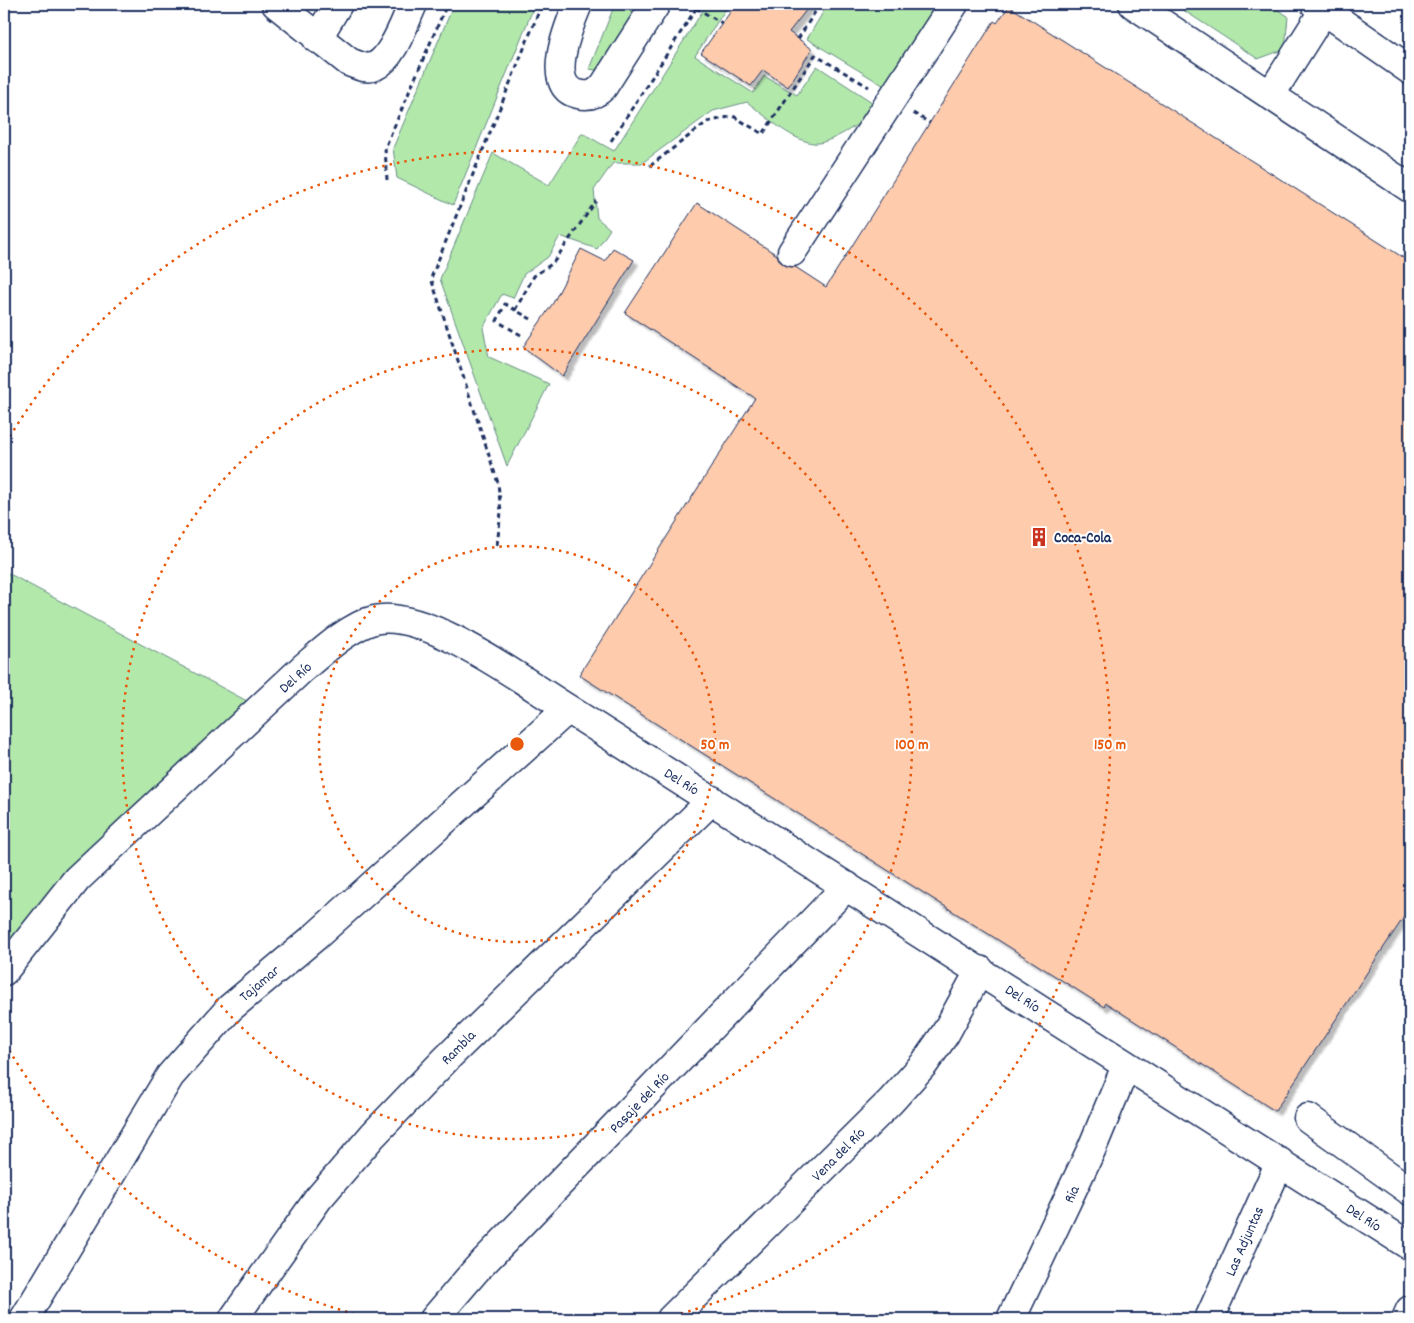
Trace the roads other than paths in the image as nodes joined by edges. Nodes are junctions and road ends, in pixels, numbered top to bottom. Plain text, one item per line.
1 (276, 4) edge
2 (338, 4) edge
3 (413, 4) edge
4 (578, 4) edge
5 (656, 4) edge
6 (954, 4) edge
7 (1133, 4) edge
8 (1320, 7) edge
9 (317, 39) junction
10 (1410, 70) edge
11 (1272, 94) junction
12 (1410, 188) edge
13 (792, 252) dead end
14 (568, 709) junction
15 (712, 800) junction
16 (848, 886) junction
17 (980, 970) junction
18 (4, 971) edge
19 (1126, 1066) junction
20 (1308, 1118) dead end
21 (1280, 1162) junction
22 (1410, 1191) edge
23 (1410, 1246) edge
24 (1410, 1310) edge
25 (24, 1319) edge
26 (233, 1319) edge
27 (434, 1319) edge
28 (671, 1319) edge
29 (1011, 1319) edge
30 (1209, 1319) edge
31 (1406, 1319) edge

1 - 9 street
2 - 9 street
3 - 9 street
4 - 5 street
6 - 13 street
7 - 11 street
8 - 10 street
8 - 11 street
11 - 12 street
14 - 15 street, Del Río
14 - 18 street, Del Río
14 - 25 street, Tajamar
15 - 16 street, Del Río
15 - 26 street, Rambla
16 - 17 street, Del Río
16 - 27 street, Pasaje del Río
17 - 19 street, Del Río
17 - 28 street, Vena del Río
19 - 21 street, Del Río
19 - 29 street, Ria
20 - 22 street
21 - 23 street, Del Río
21 - 30 street, Las Adjuntas
24 - 31 street

